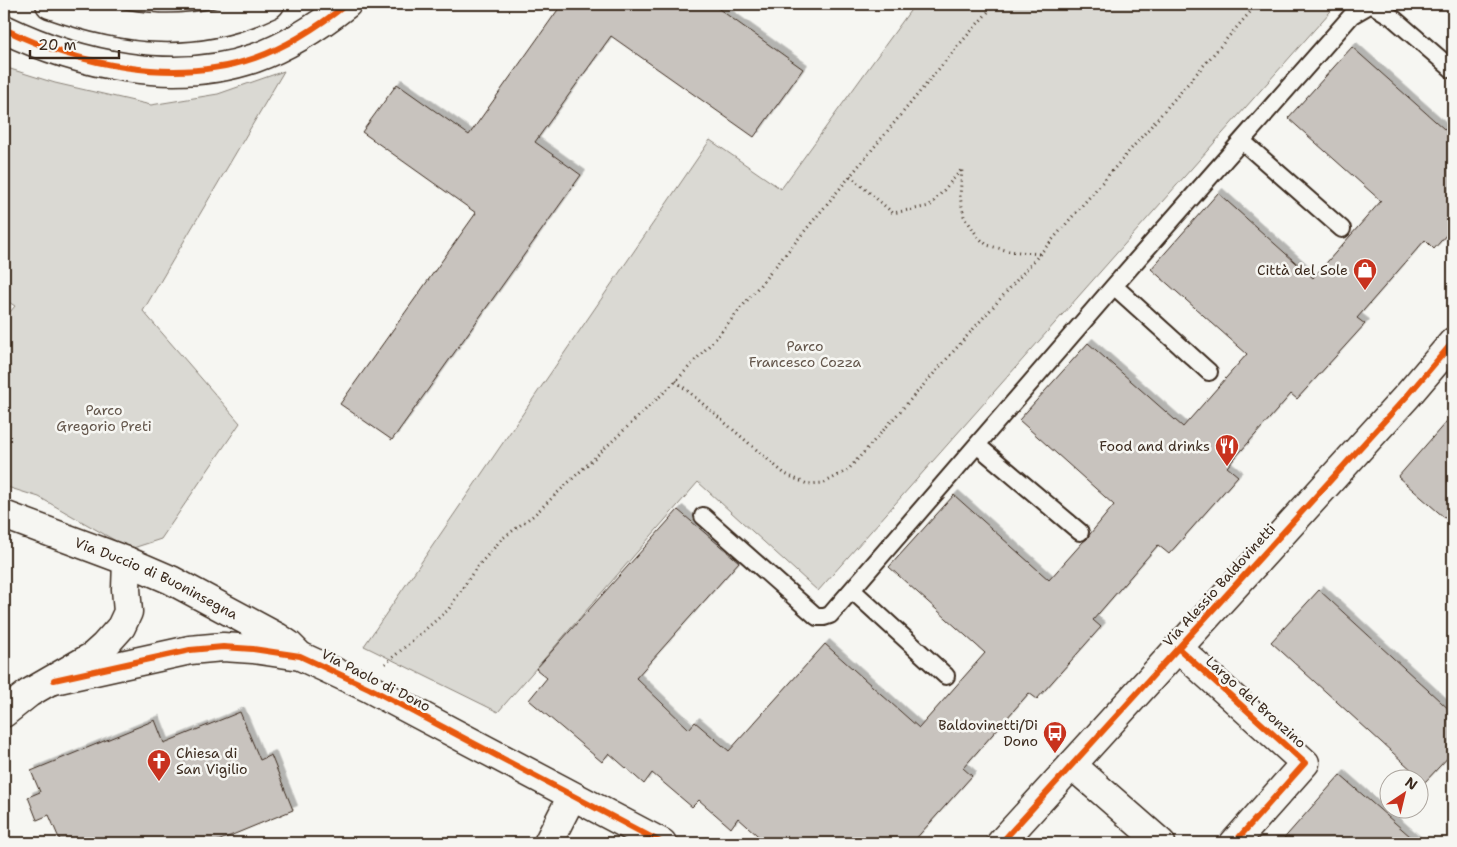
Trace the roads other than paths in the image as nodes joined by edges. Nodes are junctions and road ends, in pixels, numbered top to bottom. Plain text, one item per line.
1 (50, 4) edge
2 (270, 4) edge
3 (347, 4) edge
4 (4, 29) edge
5 (1453, 70) edge
6 (1242, 141) junction
7 (1342, 229) dead end
8 (1114, 286) junction
9 (1453, 342) edge
10 (1209, 372) dead end
11 (977, 444) junction
12 (4, 515) edge
13 (703, 516) dead end
14 (1080, 532) dead end
15 (127, 561) junction
16 (852, 590) junction
17 (1178, 648) junction
18 (300, 656) junction
19 (946, 676) dead end
20 (54, 680) junction
21 (4, 713) edge
22 (1072, 766) junction
23 (572, 796) junction
24 (548, 843) edge
25 (662, 843) edge
26 (1002, 843) edge
27 (1161, 843) edge
28 (1234, 843) edge

1 - 2 street
3 - 4 street
5 - 6 lane
6 - 7 lane
6 - 8 lane
8 - 10 lane
8 - 11 lane
9 - 17 street, Via Alessio Baldovinetti
11 - 14 lane
11 - 16 lane
12 - 15 street, Via Duccio di Buoninsegna
13 - 16 lane
15 - 18 street, Via Duccio di Buoninsegna
15 - 20 street, Via Paolo di Dono
16 - 19 lane
17 - 22 street, Via Alessio Baldovinetti
17 - 28 street, Largo del Bronzino
18 - 20 street, Via Paolo di Dono
18 - 23 street, Via Paolo di Dono
20 - 21 street, Via Paolo di Dono
22 - 26 street, Via Alessio Baldovinetti
22 - 27 street
23 - 24 street
23 - 25 street, Via Paolo di Dono

